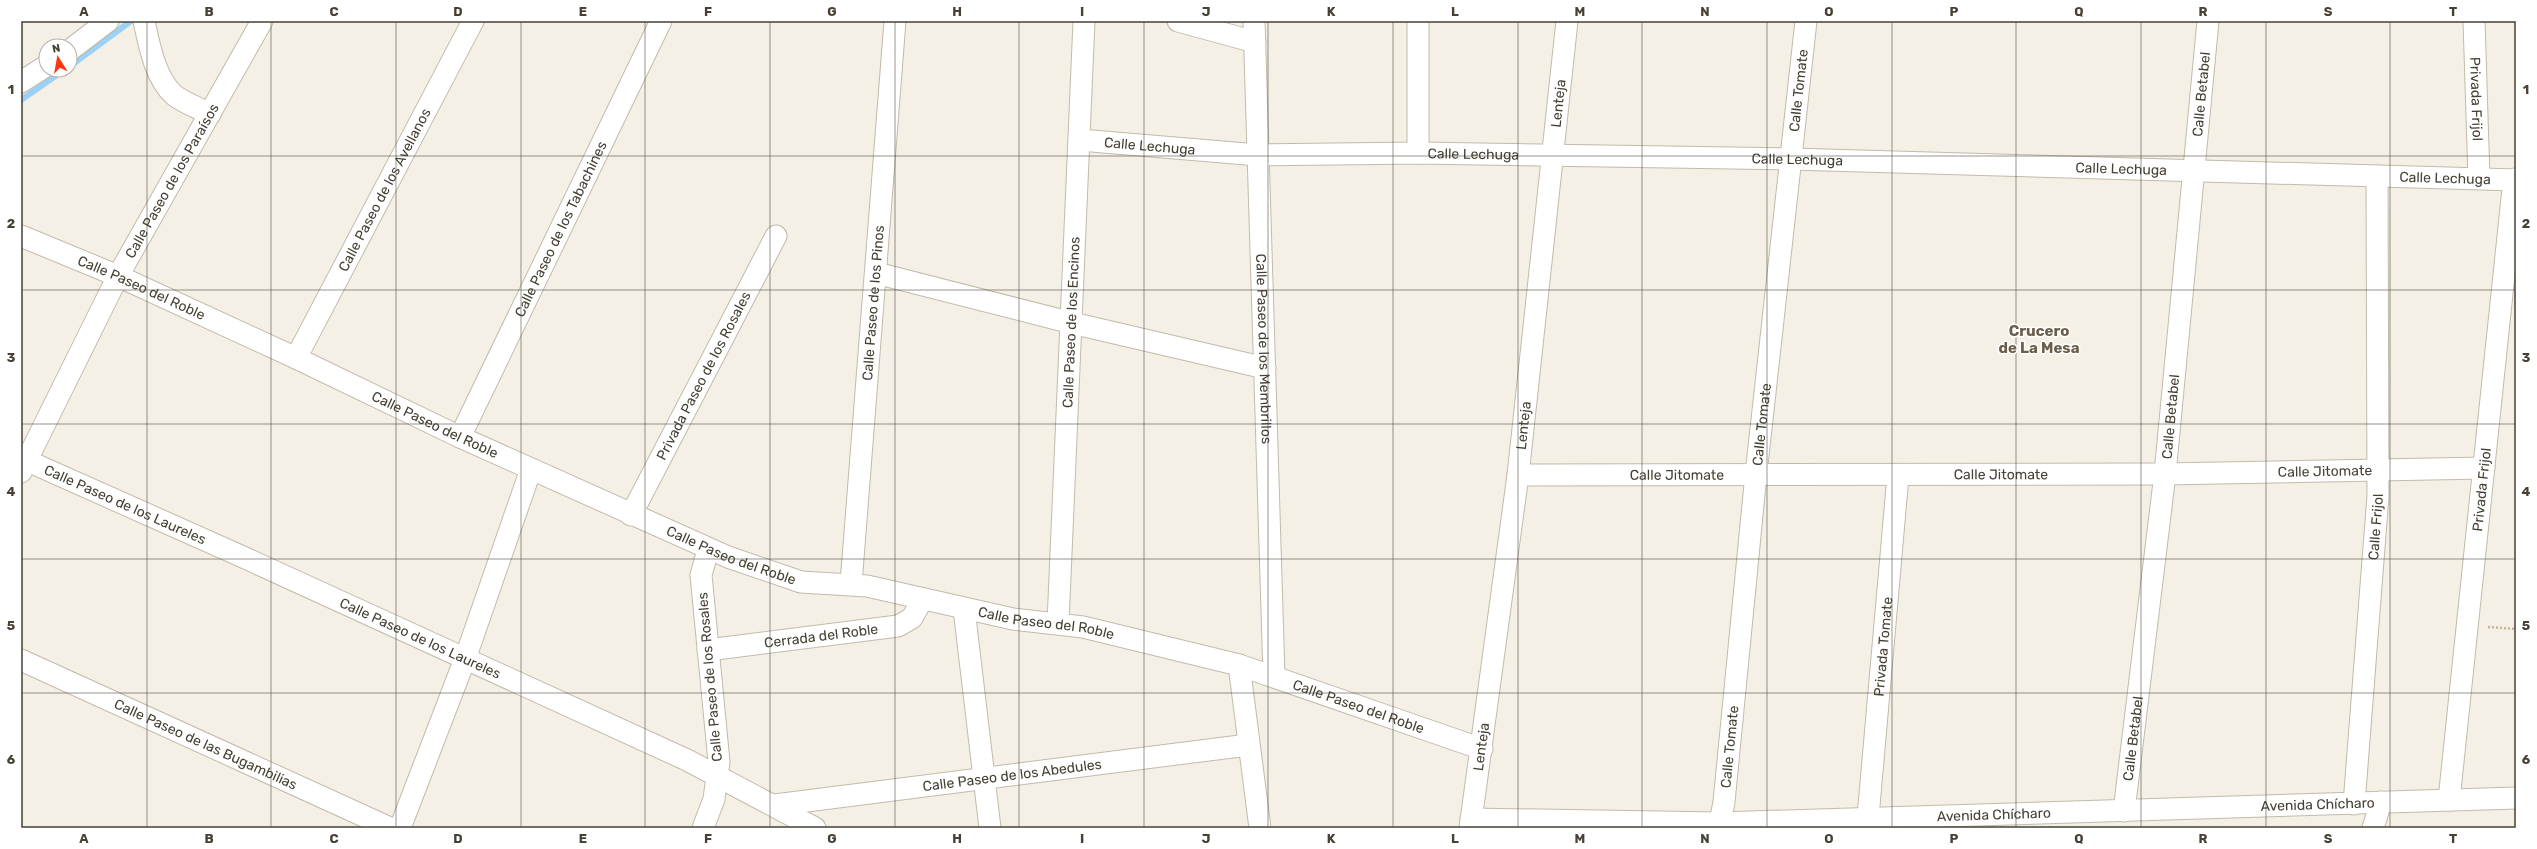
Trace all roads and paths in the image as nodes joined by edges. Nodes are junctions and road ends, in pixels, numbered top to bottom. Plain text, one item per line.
1 (108, 21) edge
2 (262, 21) edge
3 (473, 21) edge
4 (661, 21) edge
5 (895, 21) edge
6 (1084, 21) edge
7 (1178, 21) edge
8 (1254, 21) edge
9 (1418, 21) edge
10 (1567, 21) edge
11 (1806, 21) edge
12 (2208, 21) edge
13 (2474, 21) edge
14 (144, 24) edge
15 (1255, 42) junction
16 (78, 44) edge
17 (38, 71) edge
18 (21, 82) edge
19 (210, 114) junction
20 (1080, 140) junction
21 (1418, 153) junction
22 (1258, 155) junction
23 (1551, 156) junction
24 (1791, 159) junction
25 (2192, 170) junction
26 (2377, 176) junction
27 (2479, 178) junction
28 (2515, 180) edge
29 (21, 236) edge
30 (776, 236) dead end
31 (876, 274) junction
32 (118, 276) junction
33 (1072, 324) junction
34 (296, 358) junction
35 (1265, 368) junction
36 (460, 437) junction
37 (22, 463) edge
38 (2484, 468) junction
39 (531, 469) junction
40 (2379, 469) junction
41 (1756, 474) junction
42 (2165, 474) junction
43 (1518, 476) junction
44 (1898, 476) junction
45 (631, 515) junction
46 (708, 550) junction
47 (851, 584) junction
48 (922, 600) junction
49 (964, 609) junction
50 (1058, 623) junction
51 (2467, 626) junction
52 (2516, 629) edge
53 (708, 650) junction
54 (21, 660) edge
55 (465, 660) junction
56 (1239, 665) junction
57 (1274, 676) junction
58 (1248, 745) junction
59 (1482, 749) junction
60 (718, 776) junction
61 (983, 779) junction
62 (2516, 798) edge
63 (2449, 800) junction
64 (2381, 802) junction
65 (2354, 804) junction
66 (775, 805) junction
67 (2124, 811) junction
68 (1868, 818) junction
69 (2064, 820) edge
70 (1471, 824) edge
71 (1720, 826) edge
72 (390, 828) edge
73 (400, 828) edge
74 (702, 828) edge
75 (815, 828) edge
76 (990, 828) edge
77 (1260, 828) edge
78 (2373, 828) edge

1 - 16 street
2 - 19 street, Calle Paseo de los Paraísos
3 - 34 street, Calle Paseo de los Avellanos
4 - 36 street, Calle Paseo de los Tabachines
5 - 31 street, Calle Paseo de los Pinos
6 - 20 street, Calle Paseo de los Encinos
7 - 15 street
8 - 15 street, Calle Paseo de los Membrillos
9 - 21 street
10 - 23 street, Lenteja
11 - 24 street, Calle Tomate
12 - 25 street, Calle Betabel
13 - 27 street, Privada Frijol
14 - 19 street
15 - 22 street, Calle Paseo de los Membrillos
17 - 18 street
19 - 32 street, Calle Paseo de los Paraísos
20 - 22 street, Calle Lechuga
20 - 33 street, Calle Paseo de los Encinos
21 - 22 street, Calle Lechuga
21 - 23 street, Calle Lechuga
22 - 35 street, Calle Paseo de los Membrillos
23 - 24 street, Calle Lechuga
23 - 43 street, Lenteja
24 - 25 street, Calle Lechuga
24 - 41 street, Calle Tomate
25 - 26 street, Calle Lechuga
25 - 42 street, Calle Betabel
26 - 27 street, Calle Lechuga
26 - 40 street, Calle Frijol
27 - 28 street, Calle Lechuga
28 - 38 street, Privada Frijol
29 - 32 street, Calle Paseo del Roble
30 - 45 street, Privada Paseo de los Rosales
31 - 33 street
31 - 47 street, Calle Paseo de los Pinos
32 - 34 street, Calle Paseo del Roble
32 - 37 street, Calle Paseo de los Paraísos
33 - 35 street
33 - 50 street, Calle Paseo de los Encinos
34 - 36 street, Calle Paseo del Roble
35 - 57 street, Calle Paseo de los Membrillos
36 - 39 street, Calle Paseo del Roble
37 - 55 street, Calle Paseo de los Laureles
38 - 40 street, Calle Jitomate
38 - 51 street, Privada Frijol
39 - 45 street, Calle Paseo del Roble
39 - 55 street
40 - 42 street, Calle Jitomate
40 - 65 street, Calle Frijol
41 - 43 street, Calle Jitomate
41 - 44 street, Calle Jitomate
41 - 71 street, Calle Tomate
42 - 44 street, Calle Jitomate
42 - 67 street, Calle Betabel
43 - 59 street, Lenteja
44 - 68 street, Privada Tomate
45 - 46 street, Calle Paseo del Roble
46 - 47 street, Calle Paseo del Roble
46 - 53 street, Calle Paseo de los Rosales
47 - 48 street, Calle Paseo del Roble
48 - 49 street, Calle Paseo del Roble
48 - 53 street, Cerrada del Roble
49 - 50 street, Calle Paseo del Roble
49 - 61 street
50 - 56 street, Calle Paseo del Roble
51 - 52 path
51 - 63 street, Privada Frijol
53 - 60 street, Calle Paseo de los Rosales
54 - 72 street, Calle Paseo de las Bugambilias
55 - 60 street, Calle Paseo de los Laureles
55 - 73 street
56 - 57 street, Calle Paseo del Roble
56 - 58 street
57 - 59 street, Calle Paseo del Roble
58 - 61 street, Calle Paseo de los Abedules
58 - 77 street
59 - 70 street, Lenteja
60 - 66 street, Calle Paseo de los Laureles
60 - 74 street, Calle Paseo de los Rosales
61 - 66 street, Calle Paseo de los Abedules
61 - 76 street
62 - 63 street, Avenida Chícharo
63 - 64 street, Avenida Chícharo
64 - 65 street, Avenida Chícharo
64 - 78 street
65 - 67 street, Avenida Chícharo
66 - 75 street, Calle Paseo de los Laureles
67 - 69 street, Avenida Chícharo
68 - 69 street, Avenida Chícharo
68 - 71 street, Avenida Chícharo
70 - 71 street, Avenida Chícharo

